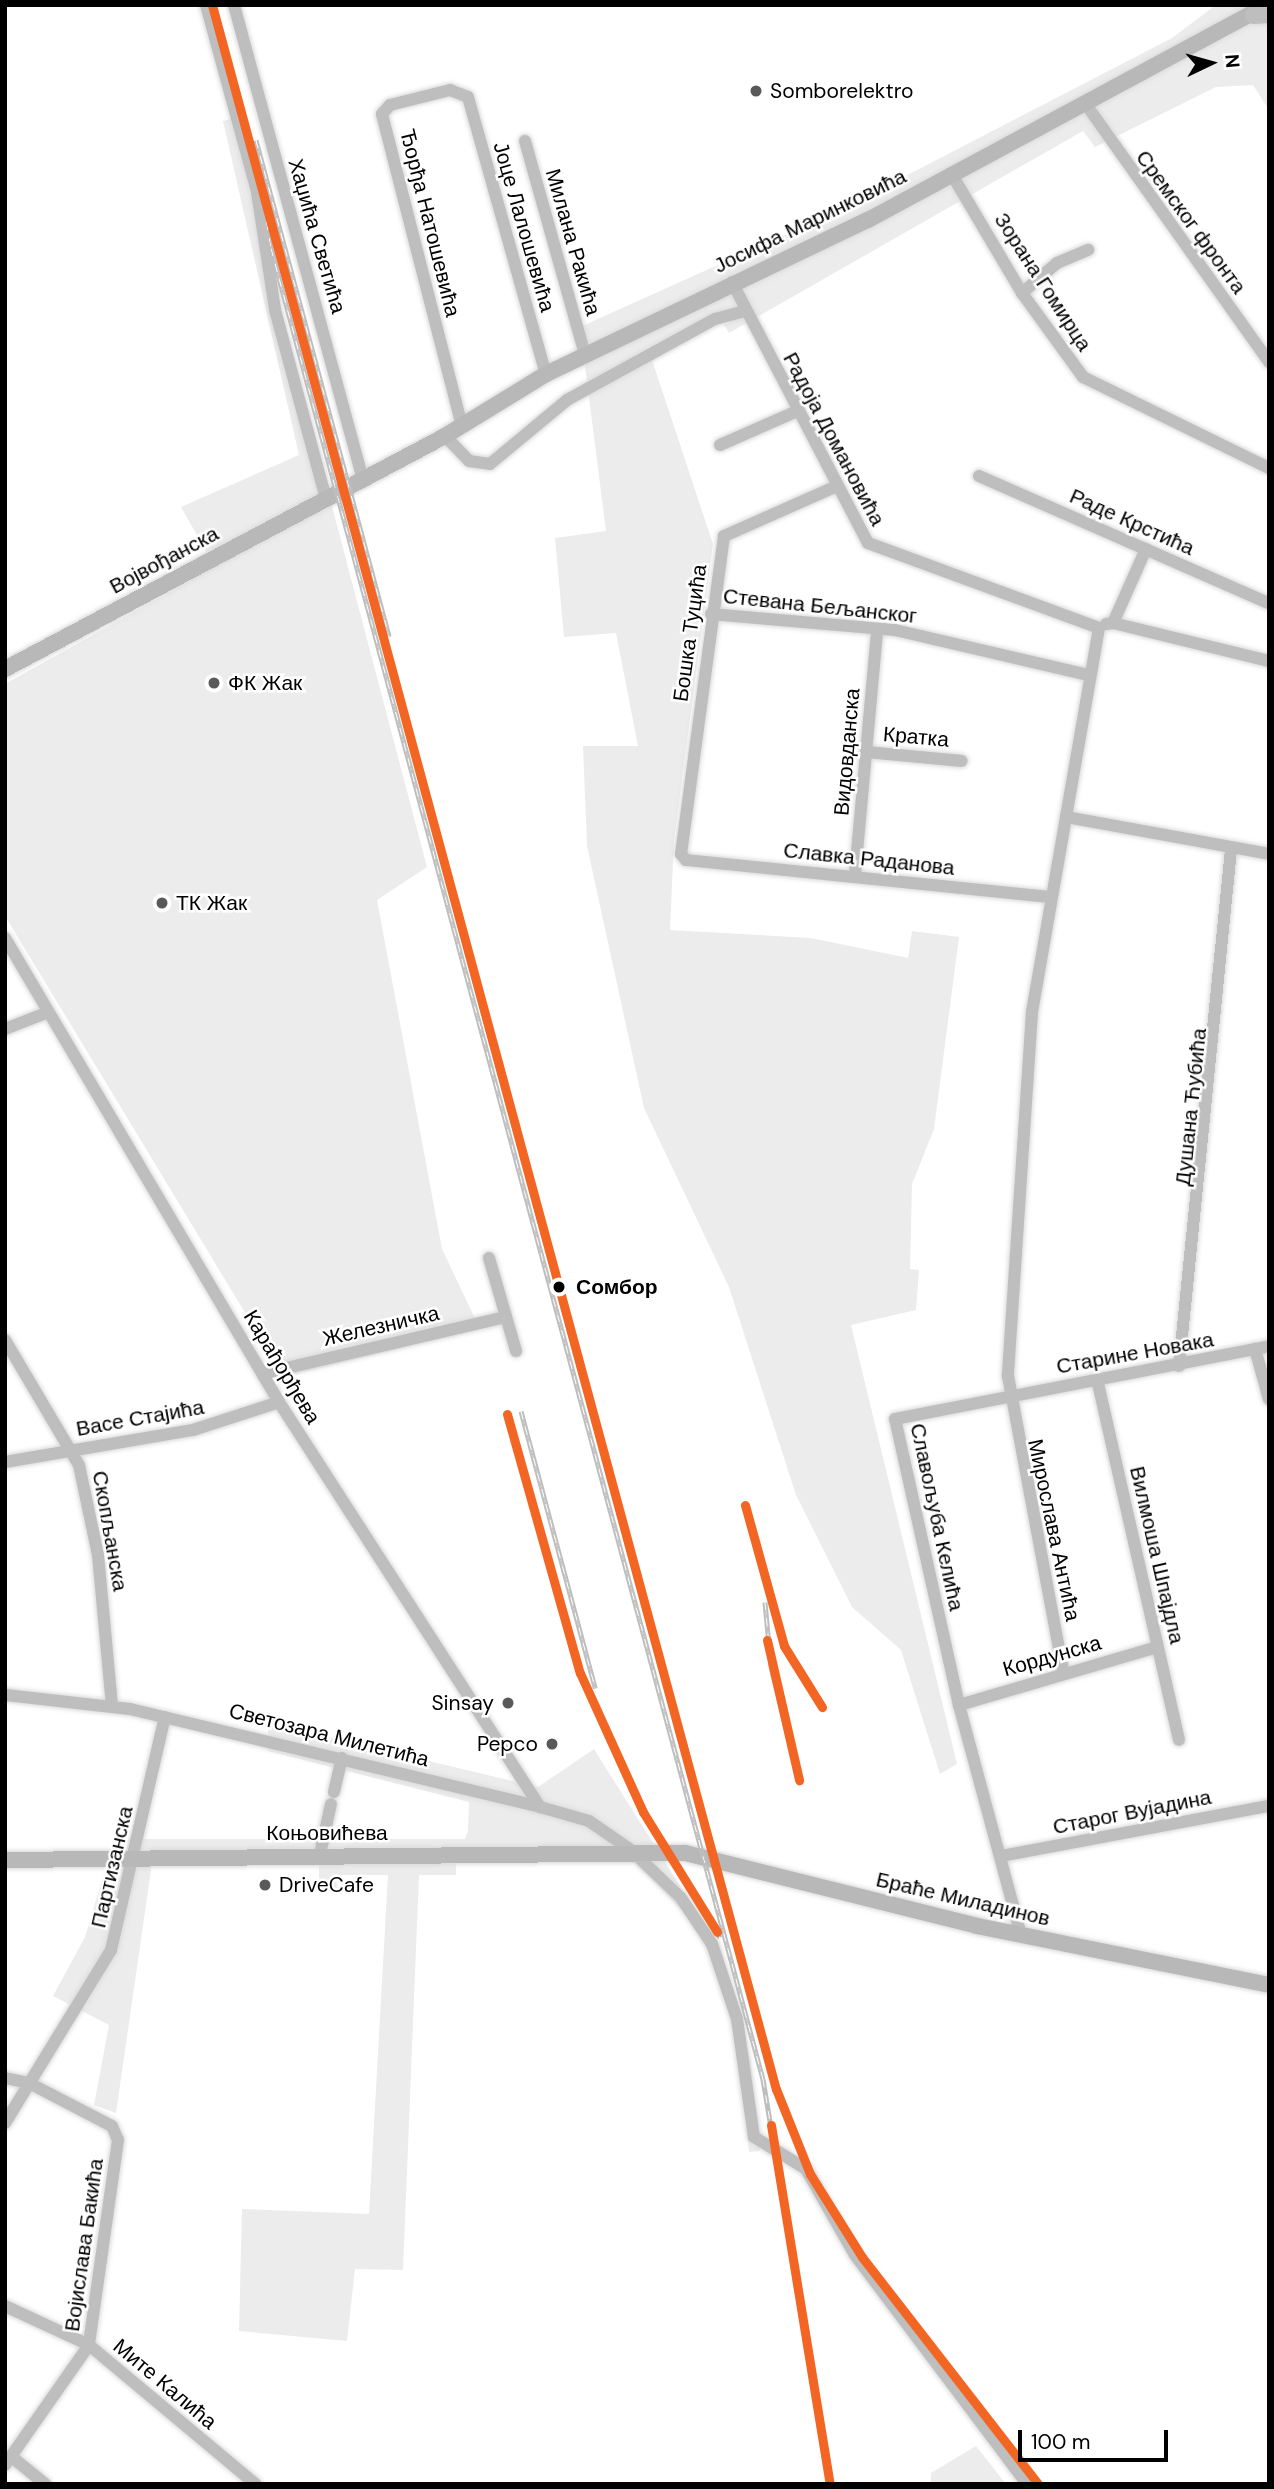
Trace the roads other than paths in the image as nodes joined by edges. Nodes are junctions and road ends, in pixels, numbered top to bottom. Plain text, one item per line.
1 (206, 5) edge
2 (234, 5) edge
3 (1264, 11) edge
4 (462, 92) joint
5 (1085, 103) junction
6 (525, 141) dead end
7 (951, 173) junction
8 (1088, 250) dead end
9 (732, 282) junction
10 (1022, 293) junction
11 (744, 311) junction
12 (585, 354) junction
13 (1269, 362) edge
14 (546, 374) junction
15 (795, 412) junction
16 (462, 426) junction
17 (445, 436) junction
18 (720, 445) dead end
19 (1269, 468) edge
20 (979, 476) dead end
21 (363, 479) junction
22 (837, 486) junction
23 (343, 490) joint
24 (326, 499) junction
25 (1146, 549) junction
26 (1269, 603) edge
27 (711, 614) junction
28 (1113, 623) junction
29 (1099, 628) junction
30 (877, 633) junction
31 (1269, 661) edge
32 (5, 669) edge
33 (1089, 675) junction
34 (867, 752) junction
35 (962, 761) dead end
36 (1066, 817) junction
37 (1231, 850) junction
38 (1269, 854) edge
39 (683, 858) joint
40 (855, 874) junction
41 (1051, 897) junction
42 (5, 938) edge
43 (46, 1013) junction
44 (5, 1029) edge
45 (489, 1258) dead end
46 (506, 1317) junction
47 (5, 1340) edge
48 (1269, 1346) edge
49 (1255, 1349) junction
50 (516, 1350) dead end
51 (1179, 1366) junction
52 (265, 1373) junction
53 (1097, 1379) junction
54 (1007, 1396) junction
55 (1269, 1399) edge
56 (279, 1402) junction
57 (70, 1450) junction
58 (5, 1462) edge
59 (1157, 1647) junction
60 (1063, 1671) junction
61 (5, 1695) edge
62 (959, 1705) junction
63 (112, 1706) junction
64 (164, 1717) junction
65 (1179, 1740) dead end
66 (342, 1758) junction
67 (1269, 1806) edge
68 (540, 1807) junction
69 (631, 1850) junction
70 (649, 1851) joint
71 (320, 1854) junction
72 (1002, 1856) junction
73 (136, 1857) junction
74 (5, 1860) edge
75 (1021, 1935) junction
76 (1269, 1985) edge
77 (5, 2078) edge
78 (29, 2083) junction
79 (5, 2123) edge
80 (5, 2306) edge
81 (89, 2345) junction
82 (8, 2460) edge
83 (45, 2484) edge
84 (255, 2484) edge
85 (1027, 2484) edge

1 - 24 street
2 - 21 street, Хаџића Светића
3 - 5 street, Јосифа Маринковића
4 - 14 street, Јоце Лалошевића
4 - 16 street, Ђорђа Натошевића
5 - 7 street, Јосифа Маринковића
5 - 13 street, Сремског фронта
6 - 12 street, Милана Ракића
7 - 9 street, Јосифа Маринковића
7 - 10 street, Зорана Гомирца
8 - 10 street
9 - 11 street, Радоја Домановића
9 - 12 street, Јосифа Маринковића
10 - 19 street, Зорана Гомирца
11 - 15 street, Радоја Домановића
11 - 17 street
12 - 14 street, Јосифа Маринковића
14 - 16 street, Јосифа Маринковића
15 - 18 street
15 - 22 street, Радоја Домановића
16 - 17 street, Јосифа Маринковића
17 - 21 street, Јосифа Маринковића
20 - 25 street, Раде Крстића
21 - 23 street, Јосифа Маринковића
22 - 27 street, Бошка Туцића
22 - 29 street, Радоја Домановића
23 - 24 street, Војвођанска
24 - 32 street, Војвођанска
25 - 26 street, Раде Крстића
25 - 28 street
27 - 30 street, Стевана Бељанског
27 - 39 street, Бошка Туцића
28 - 29 street
28 - 31 street
29 - 33 street
30 - 33 street, Стевана Бељанског
30 - 34 street, Видовданска
33 - 36 street
34 - 35 street, Кратка
34 - 40 street, Видовданска
36 - 37 street
36 - 41 street
37 - 38 street
37 - 51 street, Душана Ћубића
39 - 40 street, Славка Раданова
40 - 41 street, Славка Раданова
41 - 54 street
42 - 43 street, Карађорђева
43 - 44 street
43 - 52 street, Карађорђева
45 - 46 street
46 - 50 street
46 - 52 street, Железничка
47 - 57 street, Скопљанска
48 - 49 street, Старине Новака
49 - 51 street, Старине Новака
49 - 55 street
51 - 53 street, Старине Новака
52 - 56 street, Карађорђева
53 - 54 street, Старине Новака
53 - 59 street, Вилмоша Шпајдла
54 - 60 street, Мирослава Антића
54 - 62 street, Славољуба Келића
56 - 57 street, Васе Стајића
56 - 68 street, Карађорђева
57 - 58 street, Васе Стајића
57 - 63 street, Скопљанска
59 - 60 street, Кордунска
59 - 65 street, Вилмоша Шпајдла
60 - 62 street, Кордунска
61 - 63 street, Светозара Милетића
62 - 72 street, Славољуба Келића
63 - 64 street, Светозара Милетића
64 - 66 street, Светозара Милетића
64 - 73 street, Партизанска
66 - 68 street, Светозара Милетића
66 - 71 street
67 - 72 street, Старог Вујадина
68 - 69 street, Светозара Милетића
69 - 70 street, Коњовићева
69 - 71 street, Коњовићева
69 - 85 street, Светозара Милетића
70 - 75 street, Браће Миладинов
71 - 73 street, Коњовићева
72 - 75 street, Славољуба Келића
73 - 74 street, Коњовићева
73 - 78 street, Партизанска
75 - 76 street, Браће Миладинов
77 - 78 street
78 - 79 street, Партизанска
78 - 81 street, Војислава Бакића
80 - 81 street, Мите Калића
81 - 82 street, Војислава Бакића
81 - 84 street, Мите Калића
82 - 83 street

